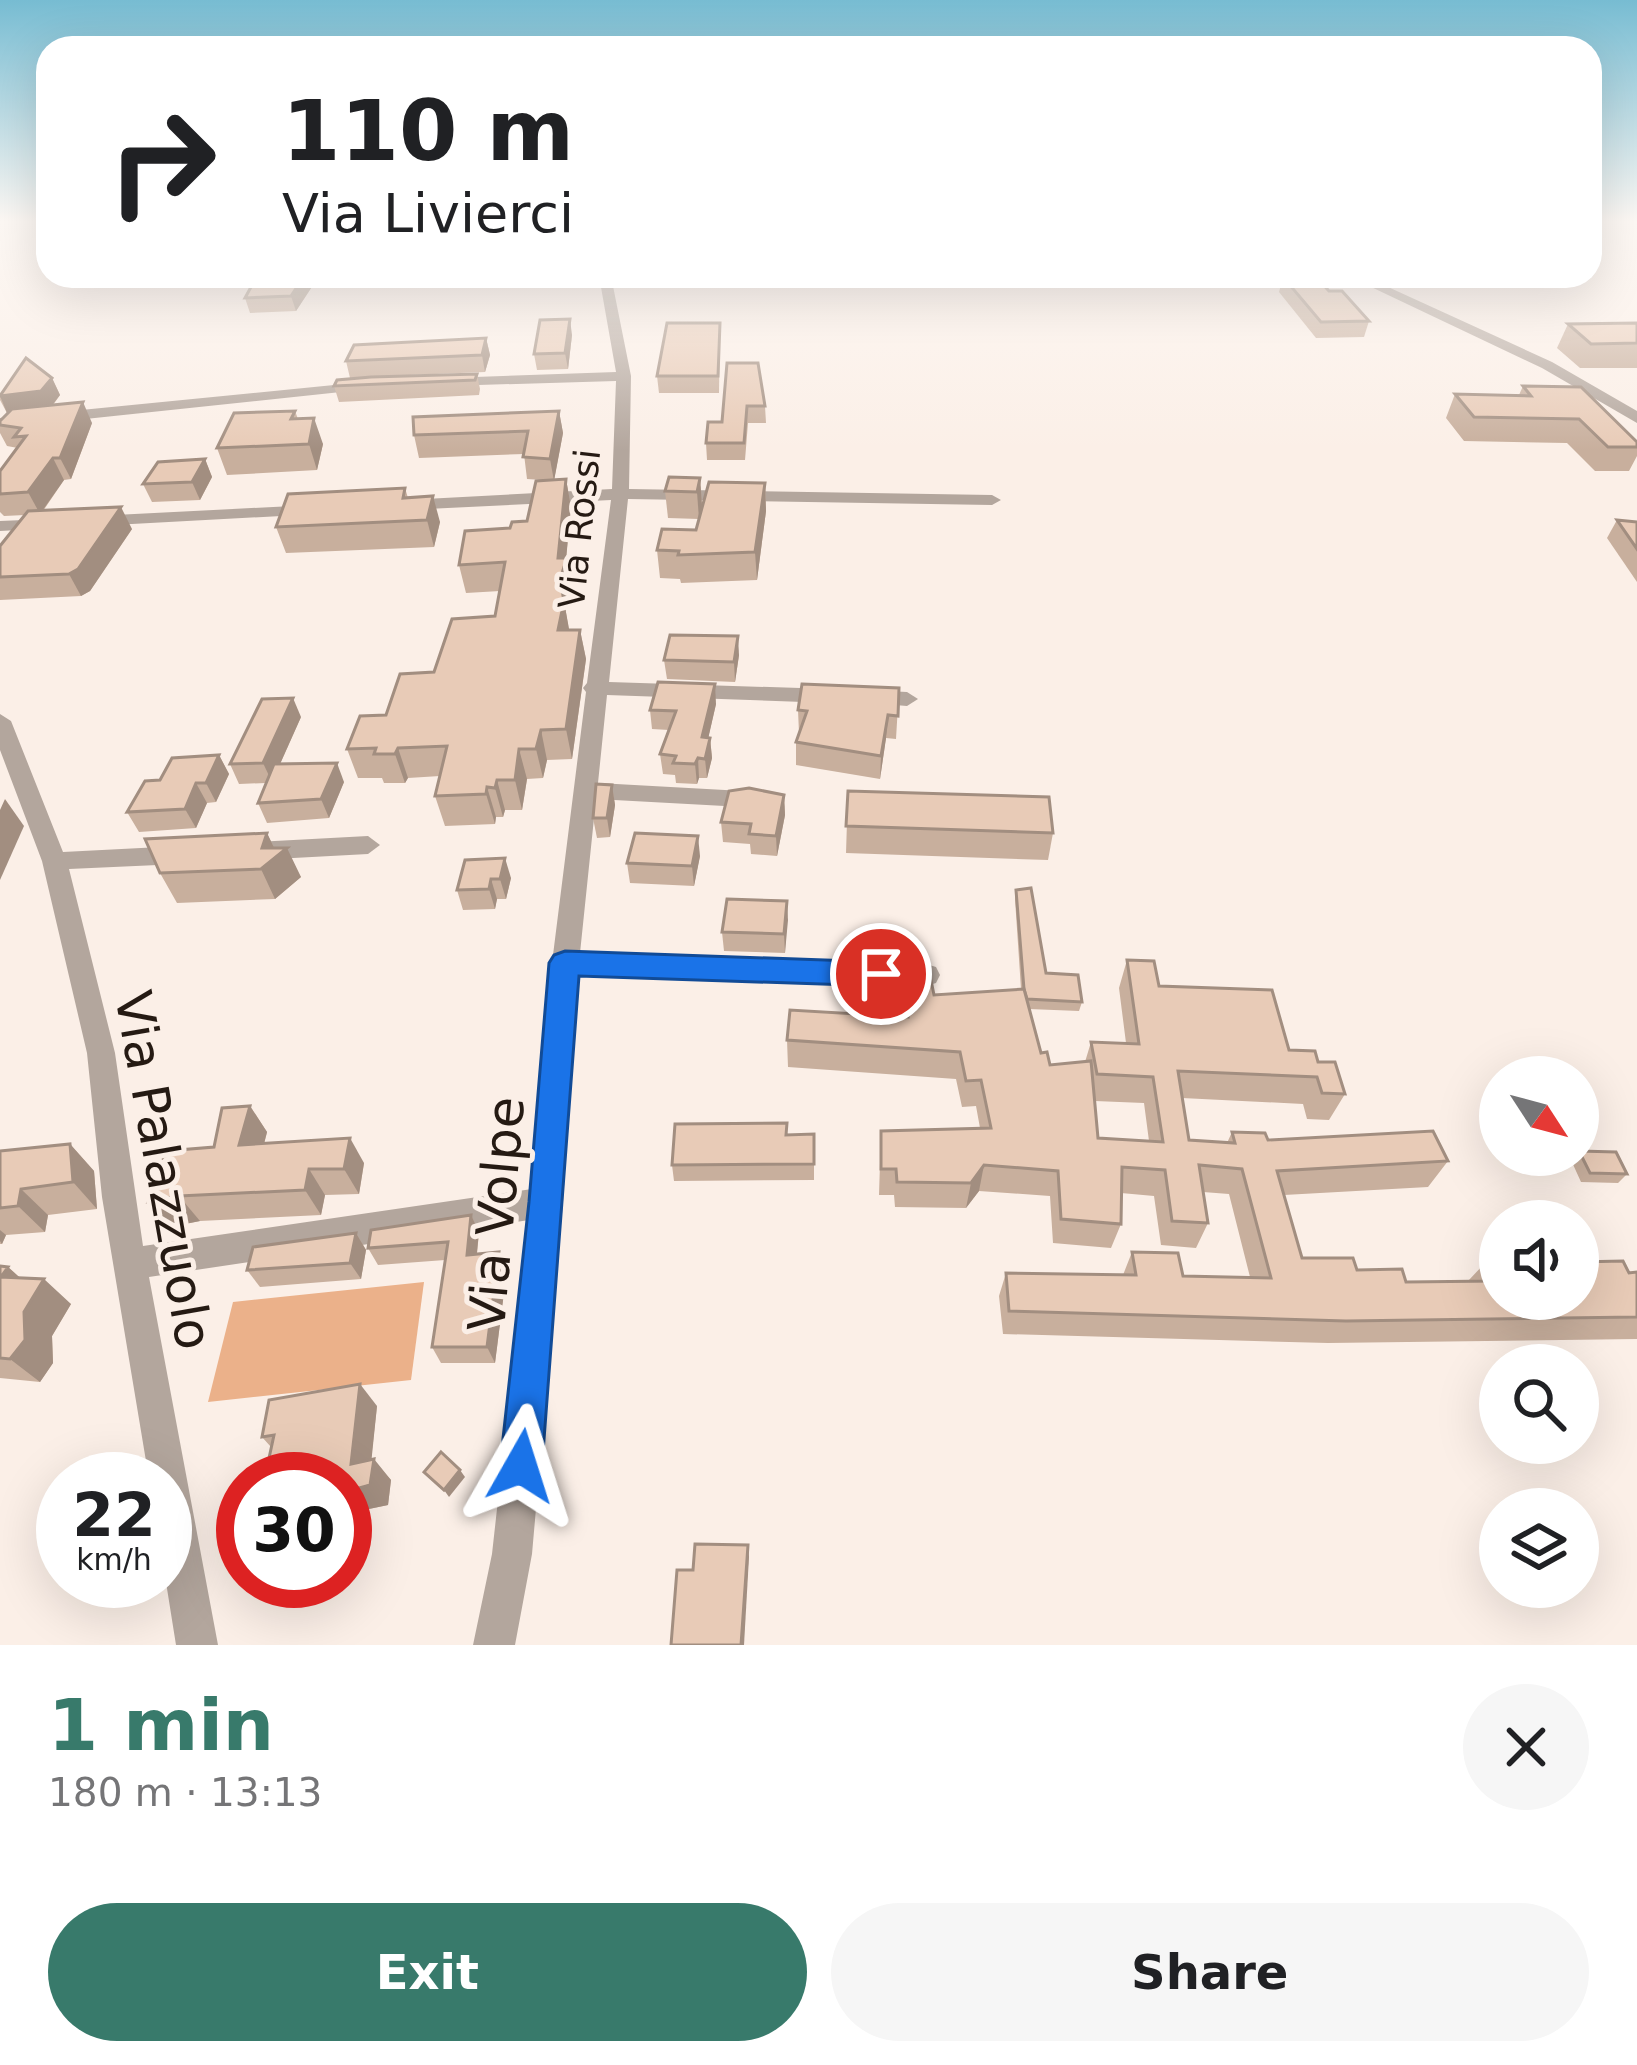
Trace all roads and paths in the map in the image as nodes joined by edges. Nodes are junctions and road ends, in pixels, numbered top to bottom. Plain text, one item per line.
1 (609, 297) edge
2 (1399, 297) edge
3 (624, 376) junction
4 (420, 382) edge
5 (375, 384) edge
6 (1637, 418) edge
7 (0, 423) edge
8 (620, 494) junction
9 (992, 500) dead end
10 (382, 506) edge
11 (334, 508) edge
12 (0, 526) edge
13 (594, 688) junction
14 (907, 699) dead end
15 (0, 721) edge
16 (583, 790) junction
17 (742, 799) edge
18 (368, 845) dead end
19 (54, 861) junction
20 (565, 963) junction
21 (926, 976) edge
22 (548, 1202) junction
23 (130, 1264) junction
24 (197, 1645) edge
25 (494, 1645) edge

1 - 3 street, Via Rossi
2 - 6 street
3 - 4 street
3 - 8 street, Via Rossi
5 - 7 street
8 - 9 street
8 - 10 street
8 - 13 street, Via Rossi
11 - 12 street
13 - 14 street
13 - 16 street, Via Rossi
15 - 19 street, Via Palazzuolo
16 - 17 street
16 - 20 street, Via Volpe
18 - 19 street
19 - 23 street, Via Palazzuolo
20 - 21 street
20 - 22 street, Via Volpe
22 - 23 street
22 - 25 street, Via Volpe
23 - 24 street, Via Palazzuolo

